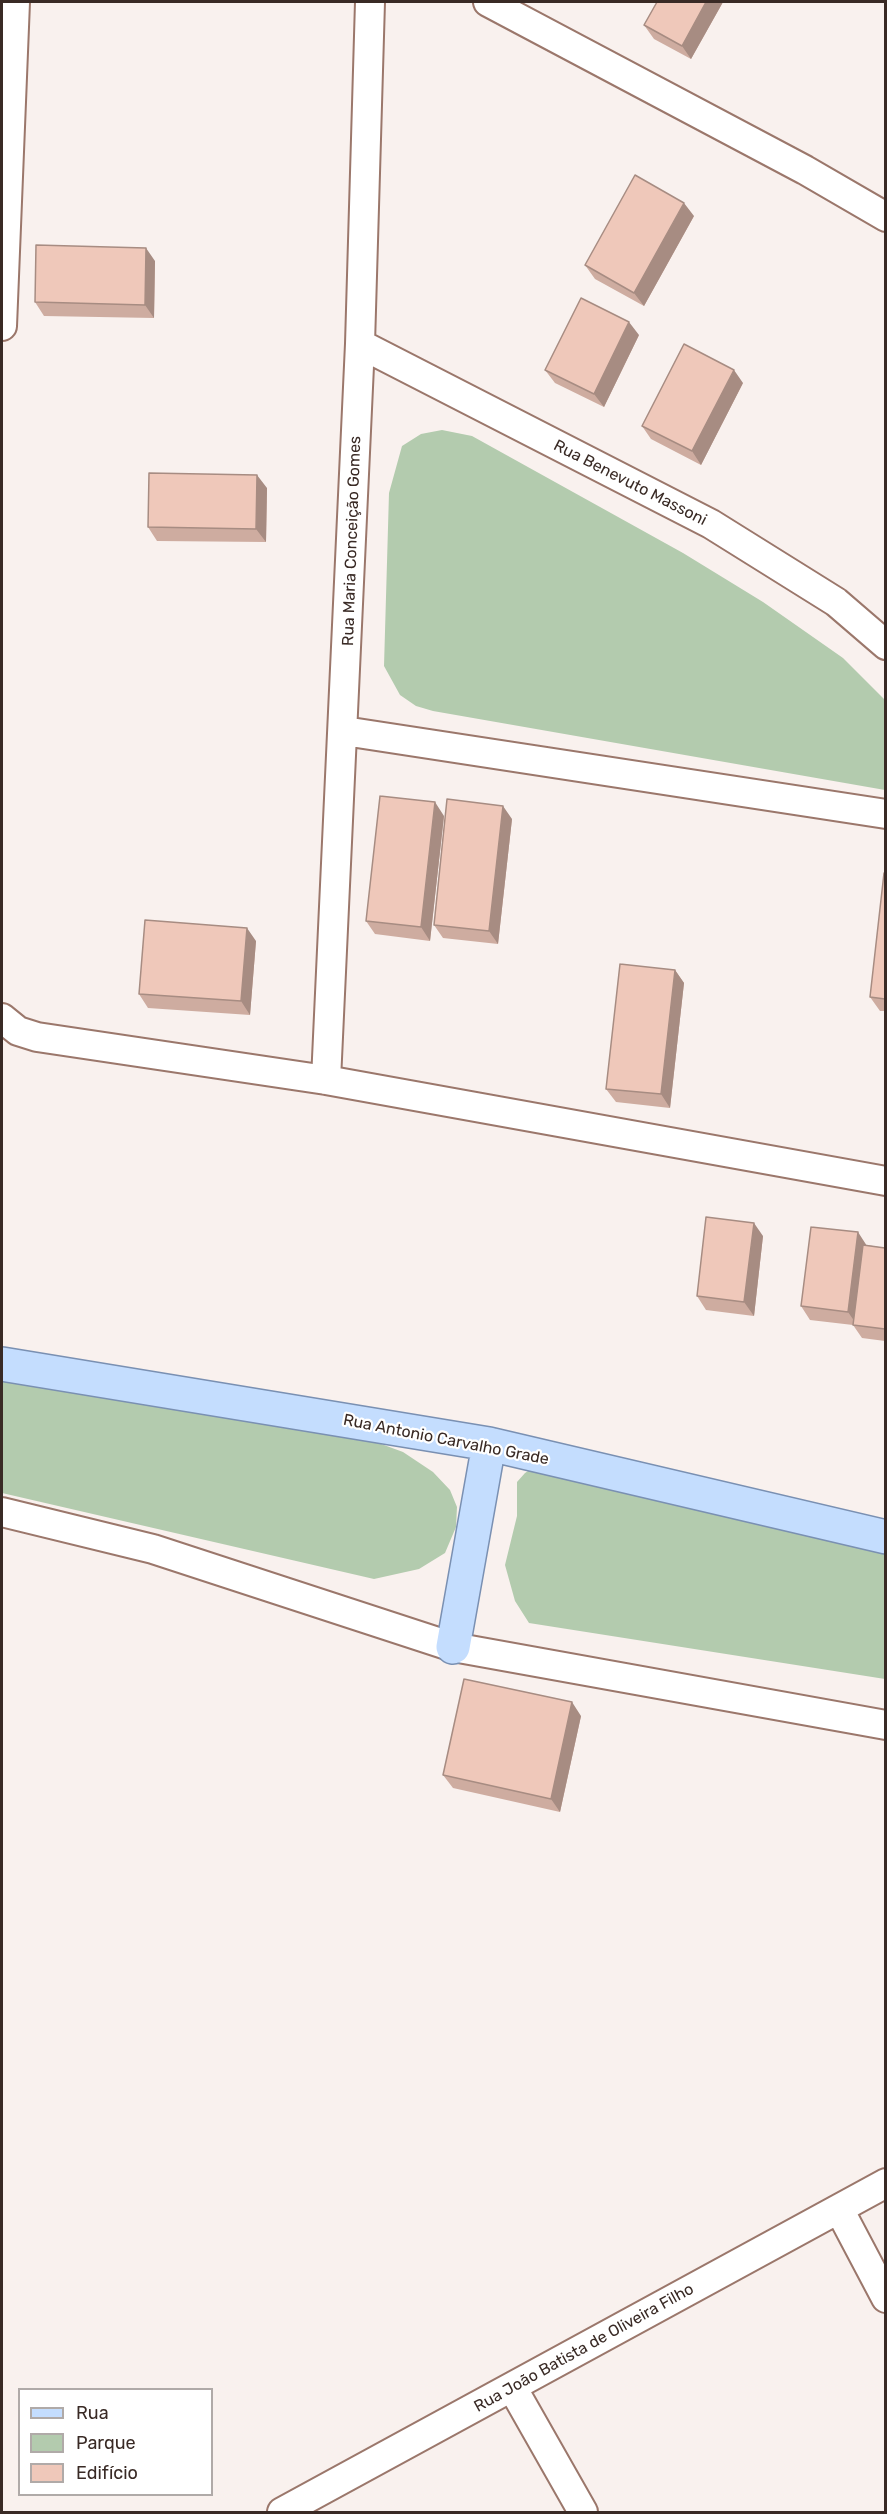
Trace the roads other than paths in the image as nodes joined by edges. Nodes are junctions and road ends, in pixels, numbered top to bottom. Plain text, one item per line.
1 (15, 2) edge
2 (370, 2) edge
3 (488, 2) edge
4 (885, 217) edge
5 (2, 326) edge
6 (360, 344) junction
7 (885, 645) edge
8 (344, 731) junction
9 (885, 814) edge
10 (2, 1018) edge
11 (326, 1080) junction
12 (885, 1181) edge
13 (2, 1364) edge
14 (489, 1444) junction
15 (2, 1512) edge
16 (885, 1537) edge
17 (453, 1647) junction
18 (885, 1725) edge
19 (885, 2183) edge
20 (838, 2209) junction
21 (885, 2298) edge
22 (513, 2387) junction
23 (282, 2512) edge
24 (583, 2512) edge

1 - 5 street
2 - 6 street, Rua Maria Conceição Gomes
3 - 4 street
6 - 7 street, Rua Benevuto Massoni
6 - 8 street, Rua Maria Conceição Gomes
8 - 9 street
8 - 11 street, Rua Maria Conceição Gomes
10 - 11 street
11 - 12 street
13 - 14 main road, Rua Antonio Carvalho Grade
14 - 16 main road, Rua Antonio Carvalho Grade
14 - 17 main road
15 - 17 street
17 - 18 street
19 - 20 street, Rua João Batista de Oliveira Filho
20 - 21 street
20 - 22 street, Rua João Batista de Oliveira Filho
22 - 23 street, Rua João Batista de Oliveira Filho
22 - 24 street

